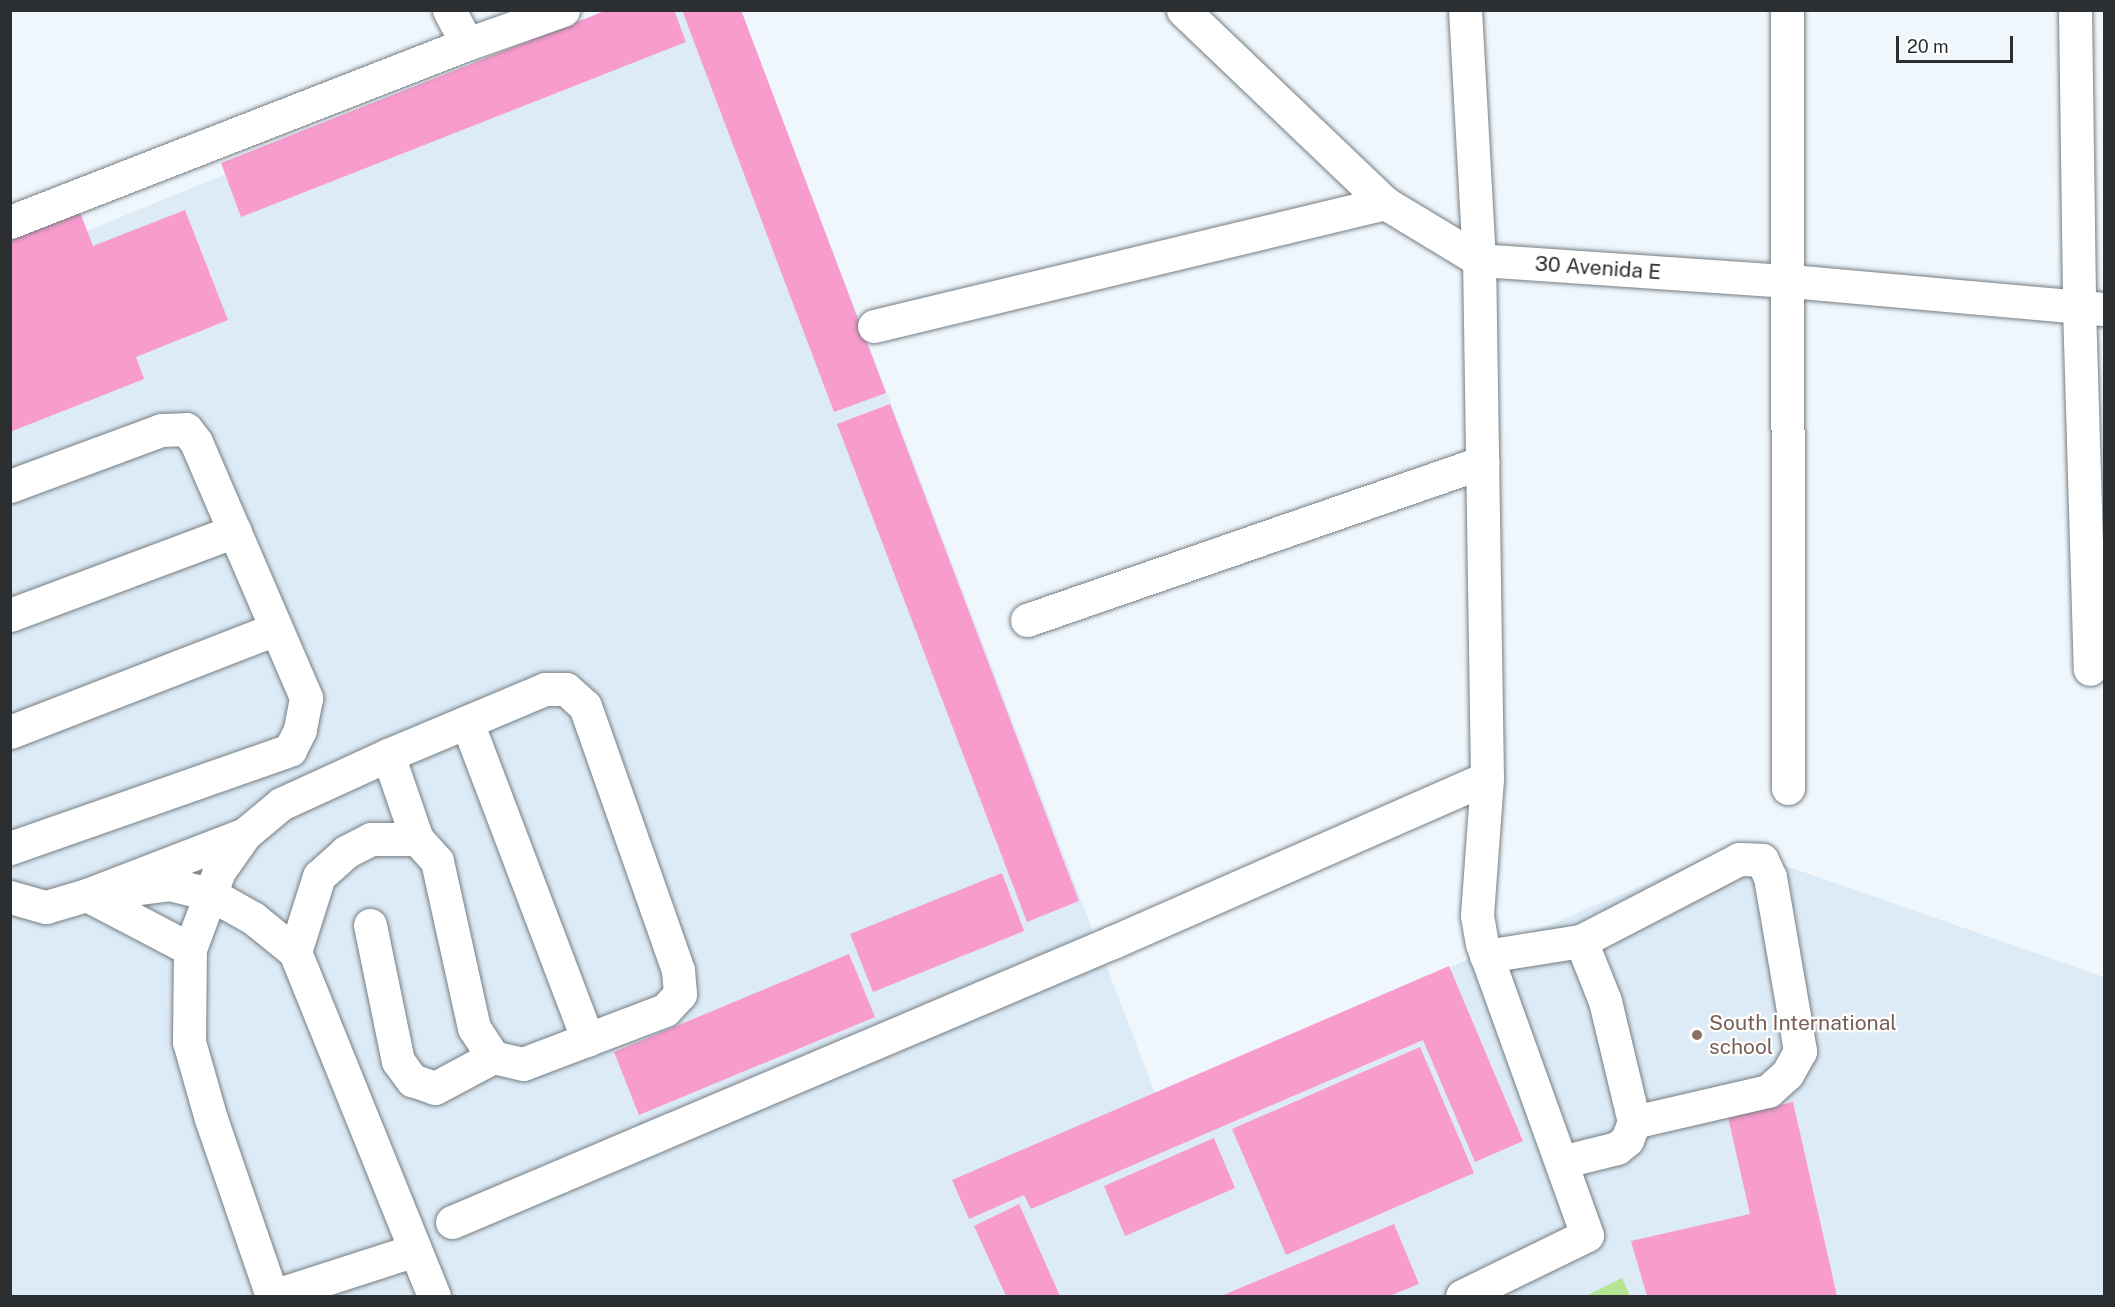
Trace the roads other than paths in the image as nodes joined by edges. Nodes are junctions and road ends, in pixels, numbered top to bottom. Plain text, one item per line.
1 (449, 10) edge
2 (563, 10) edge
3 (1183, 10) edge
4 (1465, 10) edge
5 (1787, 10) edge
6 (2075, 10) edge
7 (467, 44) junction
8 (1385, 203) junction
9 (10, 222) edge
10 (1479, 260) junction
11 (1790, 281) junction
12 (2092, 308) edge
13 (874, 326) dead end
14 (1482, 462) junction
15 (10, 486) edge
16 (235, 531) junction
17 (10, 615) edge
18 (1027, 620) dead end
19 (276, 629) junction
20 (2090, 669) dead end
21 (467, 722) junction
22 (10, 732) edge
23 (388, 754) junction
24 (1487, 778) junction
25 (1788, 788) dead end
26 (245, 834) junction
27 (417, 838) junction
28 (10, 848) edge
29 (210, 894) junction
30 (87, 895) junction
31 (10, 897) edge
32 (370, 925) dead end
33 (1581, 941) junction
34 (190, 949) junction
35 (295, 952) junction
36 (1486, 956) junction
37 (588, 1040) junction
38 (493, 1057) junction
39 (1634, 1122) junction
40 (1561, 1162) junction
41 (452, 1222) dead end
42 (415, 1250) junction
43 (273, 1296) edge
44 (434, 1296) edge
45 (1462, 1296) edge

1 - 7 street
2 - 7 street
3 - 8 street, 30 Avenida E
4 - 10 street
5 - 11 street
6 - 12 street
7 - 9 street
8 - 10 street, 30 Avenida E
8 - 13 street
10 - 11 street, 30 Avenida E
10 - 14 street
11 - 12 street, 30 Avenida E
11 - 25 street
12 - 20 street
14 - 18 street
14 - 24 street
15 - 16 street
16 - 17 street
16 - 19 street
19 - 22 street
19 - 28 street
21 - 23 street
21 - 37 street
21 - 37 street
23 - 26 street
23 - 27 street
24 - 36 street
24 - 41 street
26 - 29 street
26 - 30 street
27 - 35 street
27 - 38 street
29 - 30 street
29 - 34 street
29 - 35 street
30 - 31 street
30 - 34 street
32 - 38 street
33 - 36 street
33 - 39 street
33 - 39 street
34 - 43 street
35 - 42 street
36 - 40 street
37 - 38 street
39 - 40 street
40 - 45 street
42 - 43 street
42 - 44 street

